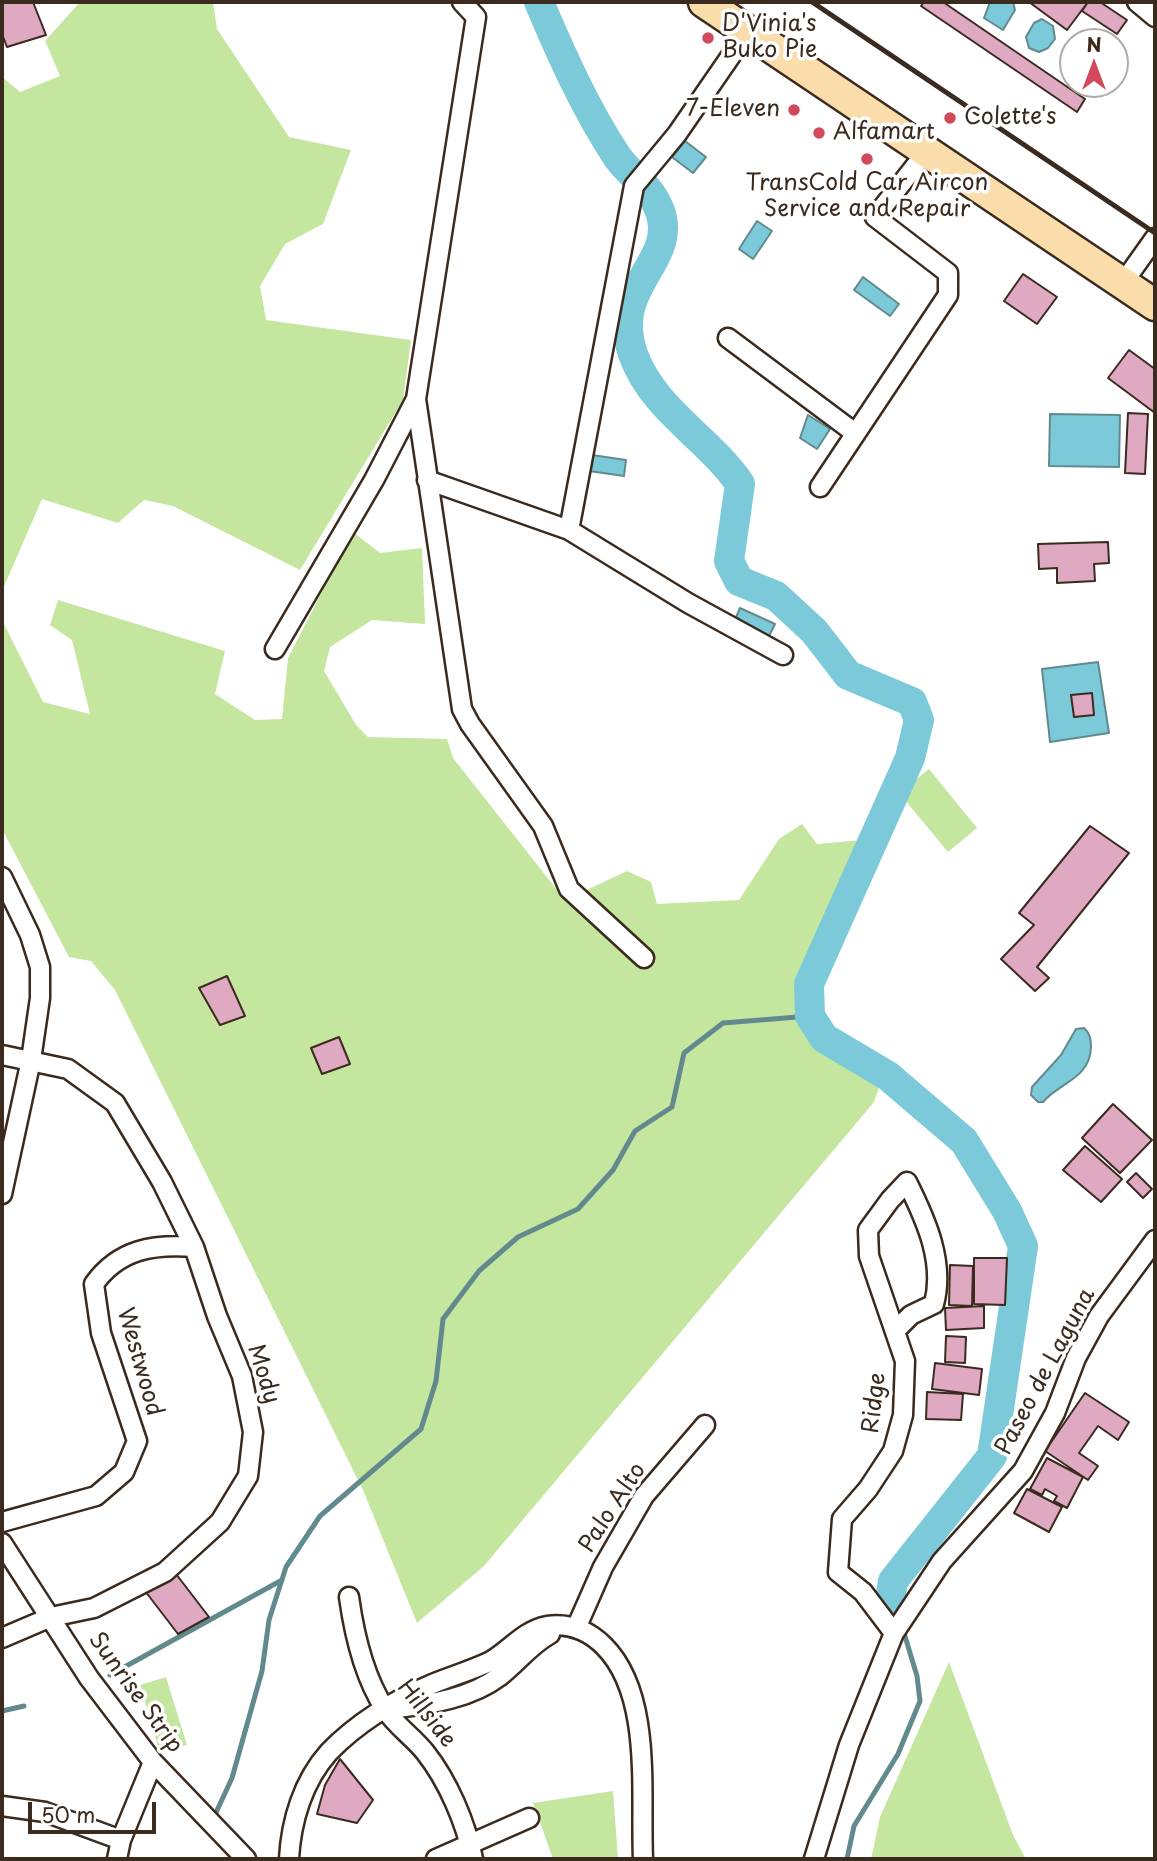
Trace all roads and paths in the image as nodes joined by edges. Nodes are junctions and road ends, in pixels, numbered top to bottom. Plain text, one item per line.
1 (462, 2) edge
2 (704, 2) edge
3 (1137, 2) edge
4 (1155, 17) edge
5 (748, 31) junction
6 (927, 151) junction
7 (1155, 238) edge
8 (1124, 283) junction
9 (1155, 305) edge
10 (728, 338) dead end
11 (416, 399) junction
12 (855, 433) junction
13 (427, 480) junction
14 (820, 487) dead end
15 (569, 530) junction
16 (275, 649) dead end
17 (783, 655) dead end
18 (2, 877) edge
19 (644, 958) dead end
20 (2, 1055) edge
21 (31, 1060) junction
22 (6, 1156) edge
23 (2, 1194) edge
24 (1155, 1240) edge
25 (194, 1247) junction
26 (897, 1330) junction
27 (705, 1425) dead end
28 (2, 1522) edge
29 (2, 1543) edge
30 (349, 1597) dead end
31 (51, 1617) junction
32 (576, 1626) junction
33 (894, 1633) junction
34 (2, 1638) edge
35 (385, 1710) junction
36 (153, 1762) junction
37 (2, 1806) edge
38 (528, 1818) dead end
39 (121, 1840) junction
40 (472, 1851) edge
41 (117, 1859) edge
42 (246, 1859) edge
43 (289, 1859) edge
44 (436, 1859) edge
45 (643, 1859) edge
46 (814, 1859) edge

1 - 11 street
2 - 5 main road
3 - 4 street
5 - 6 main road
5 - 15 street
6 - 8 main road
6 - 12 street
7 - 8 street
8 - 9 main road
10 - 12 street
11 - 13 street
11 - 16 street
12 - 14 street
13 - 15 street
13 - 19 street
15 - 17 street
18 - 21 street
20 - 21 street, Mody
21 - 22 street
21 - 25 street, Mody
22 - 23 street
24 - 33 street, Paseo de Laguna
25 - 28 street, Westwood
25 - 31 street, Mody
26 - 26 street, Ridge
26 - 33 street, Ridge
27 - 32 street, Palo Alto
29 - 31 street, Sunrise Strip
30 - 35 street, Hillside
31 - 34 street, Mody
31 - 36 street, Sunrise Strip
32 - 35 street
32 - 45 street
33 - 46 street, Paseo de Laguna
35 - 40 street, Hillside
35 - 43 street
36 - 39 street
36 - 42 street, Sunrise Strip
37 - 39 street
38 - 40 street
39 - 41 street
40 - 44 street

